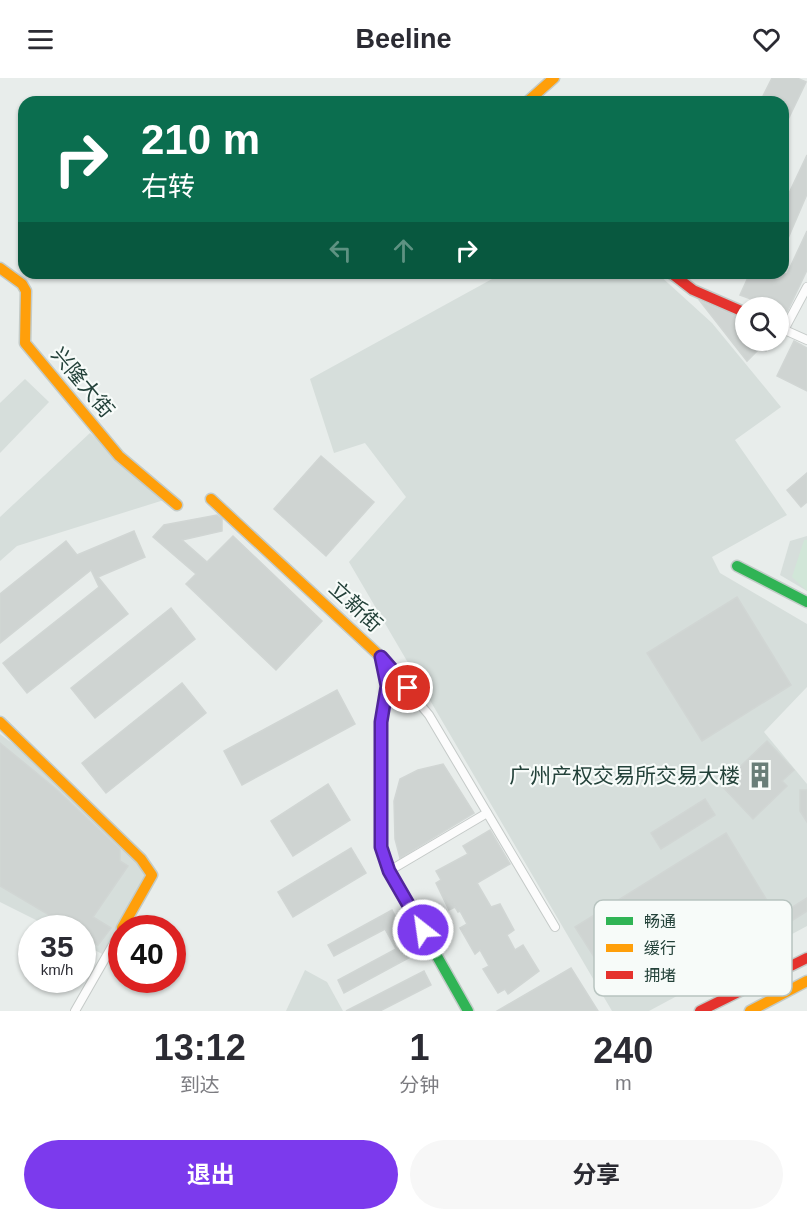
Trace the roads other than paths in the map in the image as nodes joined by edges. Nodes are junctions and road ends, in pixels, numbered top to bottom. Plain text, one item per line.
1 (554, 78) edge
2 (534, 96) edge
3 (0, 268) edge
4 (679, 279) edge
5 (807, 287) edge
6 (735, 308) edge
7 (789, 315) edge
8 (789, 332) edge
9 (807, 340) edge
10 (211, 499) dead end
11 (177, 505) dead end
12 (737, 566) dead end
13 (807, 602) edge
14 (381, 657) junction
15 (0, 722) edge
16 (487, 813) junction
17 (389, 871) junction
18 (130, 915) edge
19 (555, 927) dead end
20 (108, 953) edge
21 (807, 958) edge
22 (792, 965) edge
23 (807, 981) edge
24 (792, 989) edge
25 (730, 996) edge
26 (778, 996) edge
27 (75, 1011) edge
28 (468, 1011) edge
29 (700, 1011) edge
30 (750, 1011) edge

1 - 2 street
3 - 11 street, 兴隆大街
4 - 6 street
5 - 7 street
8 - 9 street
10 - 14 street, 立新街
12 - 13 street
14 - 16 street
14 - 17 street, 立新街
15 - 18 street
16 - 17 street
16 - 19 street
17 - 28 street, 立新街
20 - 27 street
21 - 22 street
23 - 24 street
25 - 29 street
26 - 30 street

